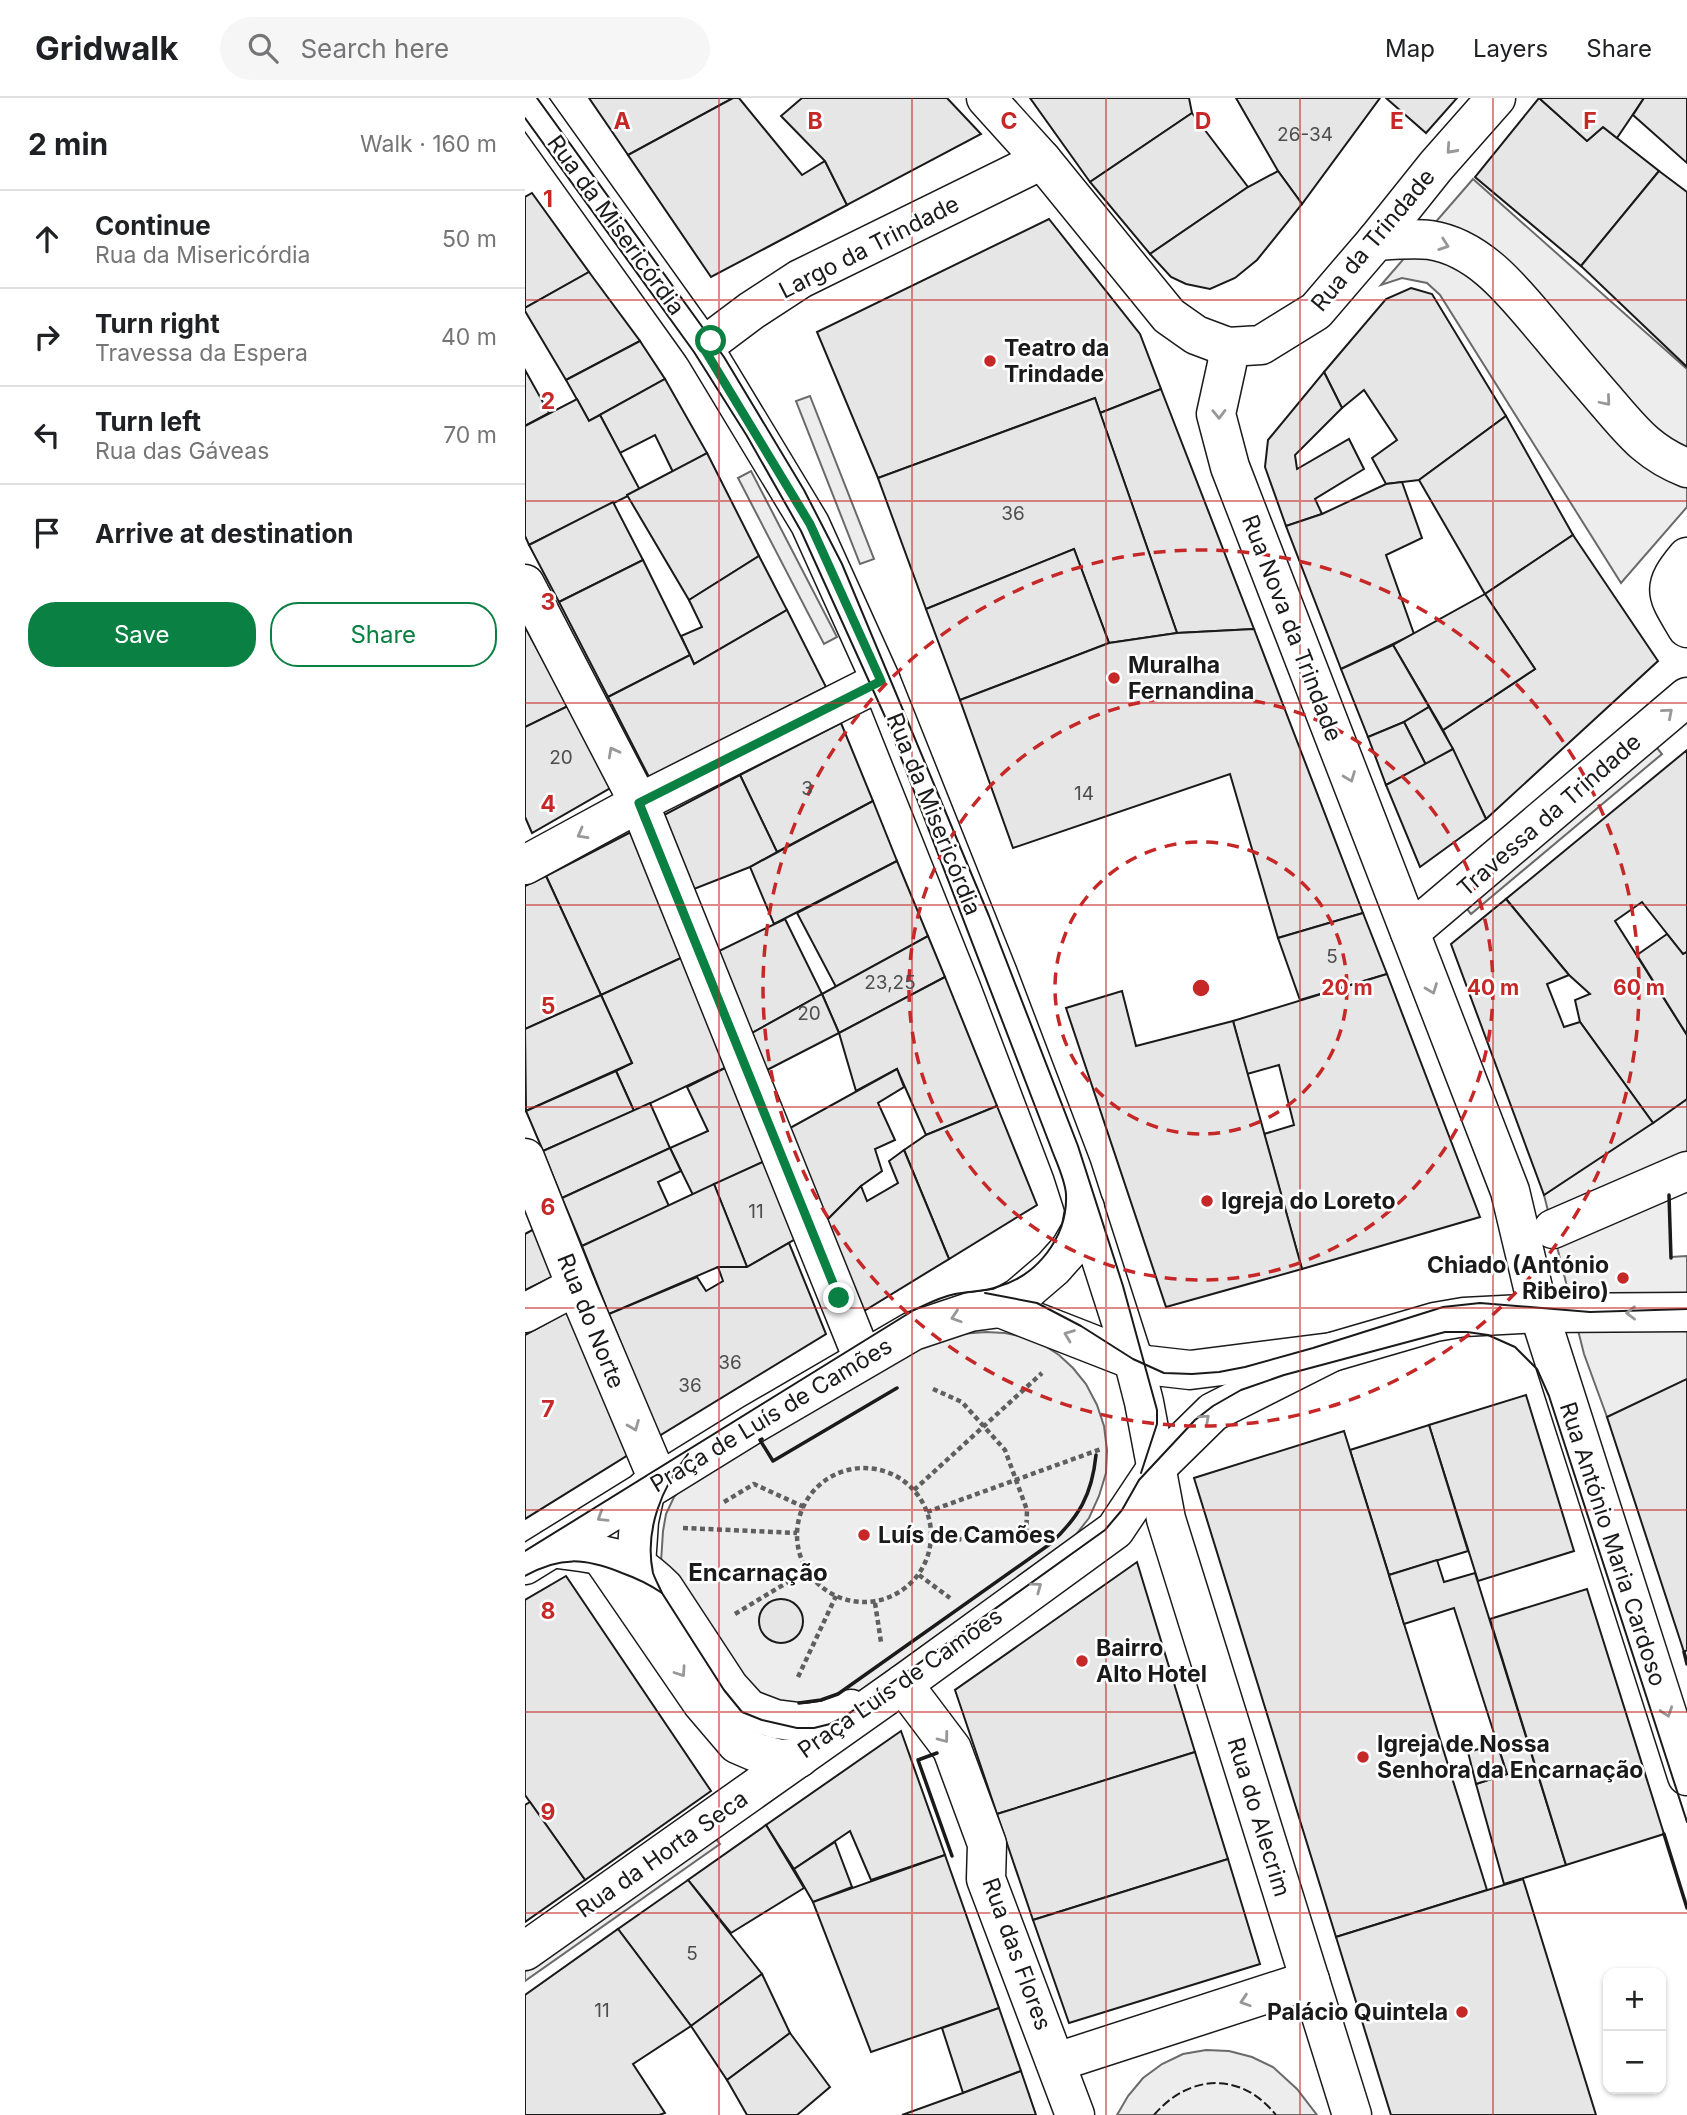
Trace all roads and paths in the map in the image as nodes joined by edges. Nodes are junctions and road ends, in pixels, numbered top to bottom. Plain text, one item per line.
1 (986, 98) edge
2 (1496, 98) edge
3 (525, 99) edge
4 (1042, 160) junction
5 (1377, 241) junction
6 (703, 347) junction
7 (1228, 347) junction
8 (1687, 468) edge
9 (1681, 564) edge
10 (525, 584) edge
11 (1687, 628) edge
12 (881, 681) junction
13 (1687, 697) edge
14 (639, 803) junction
15 (525, 865) edge
16 (1410, 932) junction
17 (525, 1158) edge
18 (1687, 1171) edge
19 (1085, 1208) junction
20 (1537, 1232) junction
21 (576, 1286) junction
22 (1000, 1308) junction
23 (525, 1312) edge
24 (1687, 1312) edge
25 (1539, 1313) junction
26 (1332, 1352) junction
27 (863, 1359) junction
28 (1133, 1359) junction
29 (1047, 1368) dead end
30 (933, 1389) dead end
31 (984, 1426) junction
32 (1101, 1448) dead end
33 (1157, 1467) junction
34 (1016, 1480) junction
35 (652, 1486) junction
36 (914, 1490) junction
37 (724, 1502) dead end
38 (804, 1507) junction
39 (927, 1512) junction
40 (1166, 1519) joint
41 (682, 1528) dead end
42 (797, 1533) junction
43 (931, 1538) junction
44 (539, 1557) edge
45 (618, 1560) junction
46 (806, 1571) junction
47 (919, 1575) junction
48 (836, 1596) junction
49 (953, 1600) dead end
50 (874, 1603) junction
51 (725, 1620) dead end
52 (881, 1642) dead end
53 (795, 1684) dead end
54 (903, 1684) junction
55 (799, 1758) junction
56 (1687, 1776) edge
57 (525, 1951) edge
58 (1310, 1980) junction
59 (1057, 2062) junction
60 (1076, 2115) edge
61 (1352, 2115) edge

1 - 4 street
2 -> 5 street, Rua da Trindade
3 - 6 street, Rua da Misericórdia
4 - 6 street, Largo da Trindade
4 - 7 street
5 - 7 street, Rua da Trindade
5 -> 8 street
6 - 12 street, Rua da Misericórdia
7 -> 16 street, Rua Nova da Trindade
9 - 11 street
14 -> 10 street
12 - 14 street
12 - 19 street, Rua da Misericórdia
16 -> 13 street, Travessa da Trindade
14 -> 15 street
14 - 27 street
16 -> 20 street, Rua Nova da Trindade
17 - 21 street, Rua do Norte
18 - 20 street
19 - 22 street
19 - 28 street, Rua da Misericórdia
20 - 25 street, Rua António Maria Cardoso
21 - 23 street
21 -> 35 street, Rua do Norte
22 -> 27 street, Praça de Luís de Camões
28 -> 22 street
24 -> 25 street
25 - 26 street
25 -> 56 street, Rua António Maria Cardoso
26 - 28 street
33 -> 26 street, Praça Luís de Camões
27 - 35 street, Praça de Luís de Camões
28 - 33 street, Rua da Misericórdia
29 - 31 path
30 - 31 path
31 - 34 path
31 - 36 path
32 - 34 path
33 - 40 street, Rua da Misericórdia
54 -> 33 street, Praça Luís de Camões
34 - 39 path
34 - 43 path
35 -> 44 street, Praça de Luís de Camões
35 - 45 street, Praça Luís de Camões
36 - 38 path
36 - 39 path
37 - 38 path
38 - 42 path
39 - 43 path
40 - 58 street, Rua do Alecrim
41 - 42 path
42 - 46 path
43 - 47 path
44 - 45 street
45 - 54 street
45 -> 55 street, Praça Luís de Camões
46 - 48 path
46 - 51 path
47 - 49 path
47 - 50 path
48 - 50 path
48 - 53 path
50 - 52 path
54 - 55 street, Praça Luís de Camões
54 -> 59 street, Rua das Flores
55 - 57 street, Rua da Horta Seca
58 -> 59 street
58 - 61 street, Rua do Alecrim
59 - 60 street, Rua das Flores

